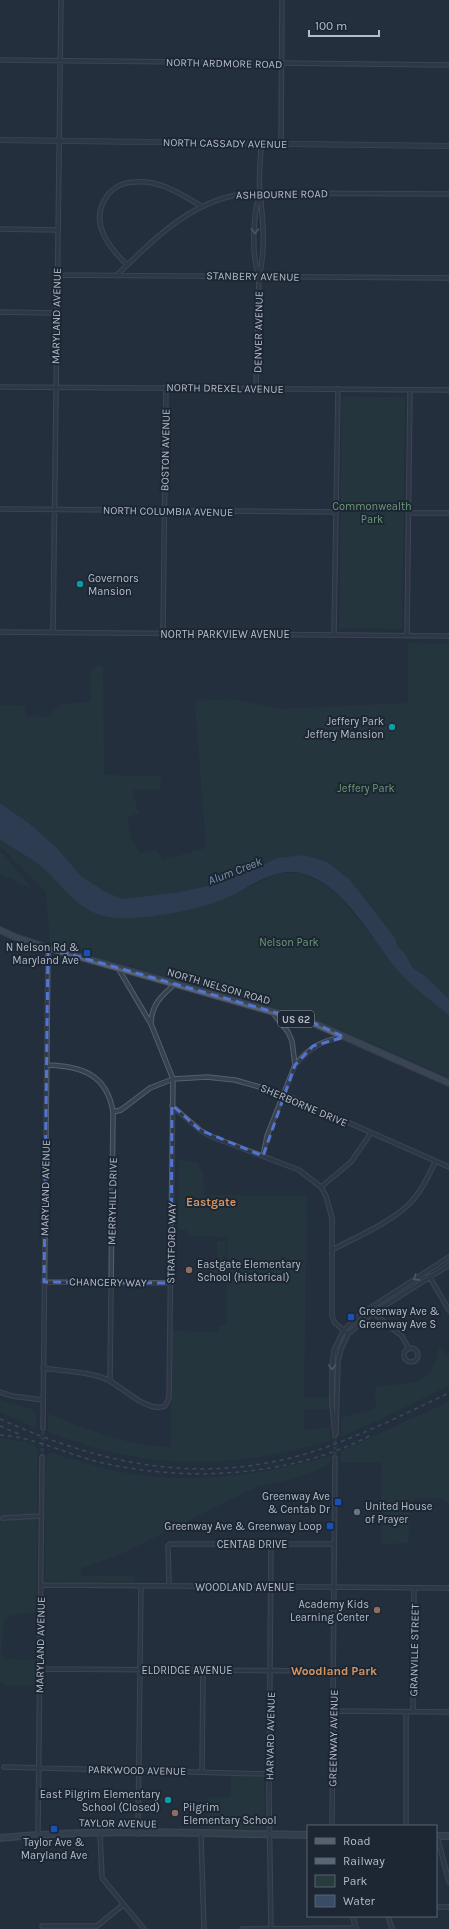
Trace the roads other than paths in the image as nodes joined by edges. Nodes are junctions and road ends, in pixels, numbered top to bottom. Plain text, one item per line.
1 (61, 0) edge
2 (282, 0) edge
3 (0, 60) edge
4 (60, 61) junction
5 (281, 64) junction
6 (449, 65) edge
7 (0, 140) edge
8 (59, 141) junction
9 (261, 143) junction
10 (281, 143) junction
11 (449, 146) edge
12 (260, 193) junction
13 (449, 194) edge
14 (201, 206) junction
15 (0, 229) edge
16 (57, 230) junction
17 (127, 265) junction
18 (56, 275) junction
19 (118, 275) junction
20 (259, 276) junction
21 (449, 278) edge
22 (0, 312) edge
23 (56, 313) junction
24 (0, 387) edge
25 (55, 387) junction
26 (166, 387) junction
27 (256, 388) junction
28 (338, 389) junction
29 (410, 390) junction
30 (449, 390) edge
31 (0, 509) edge
32 (54, 510) junction
33 (165, 511) junction
34 (336, 512) junction
35 (408, 513) junction
36 (449, 513) edge
37 (0, 632) edge
38 (52, 633) junction
39 (163, 633) junction
40 (334, 635) junction
41 (407, 636) junction
42 (449, 636) edge
43 (0, 930) edge
44 (48, 948) junction
45 (118, 968) junction
46 (175, 984) junction
47 (273, 1012) junction
48 (151, 1024) junction
49 (344, 1037) junction
50 (295, 1065) junction
51 (47, 1066) junction
52 (172, 1078) junction
53 (449, 1083) edge
54 (284, 1094) junction
55 (172, 1106) junction
56 (113, 1112) junction
57 (371, 1133) junction
58 (263, 1156) junction
59 (435, 1162) junction
60 (449, 1167) edge
61 (320, 1187) junction
62 (332, 1250) junction
63 (449, 1257) edge
64 (449, 1265) edge
65 (426, 1272) junction
66 (430, 1277) junction
67 (44, 1282) junction
68 (111, 1282) junction
69 (171, 1283) junction
70 (369, 1308) junction
71 (449, 1310) edge
72 (373, 1313) junction
73 (344, 1330) junction
74 (348, 1334) junction
75 (409, 1349) dead end
76 (43, 1368) junction
77 (110, 1381) junction
78 (0, 1392) edge
79 (43, 1400) junction
80 (43, 1428) tunnel mouth
81 (42, 1457) tunnel mouth
82 (335, 1458) tunnel mouth
83 (42, 1516) junction
84 (3, 1518) dead end
85 (272, 1544) junction
86 (334, 1544) junction
87 (41, 1585) junction
88 (141, 1586) junction
89 (169, 1586) junction
90 (271, 1587) junction
91 (334, 1587) junction
92 (414, 1588) junction
93 (449, 1588) edge
94 (40, 1669) junction
95 (140, 1670) junction
96 (203, 1670) junction
97 (270, 1671) junction
98 (334, 1671) junction
99 (333, 1711) junction
100 (406, 1712) junction
101 (413, 1712) junction
102 (449, 1712) edge
103 (4, 1767) dead end
104 (39, 1768) junction
105 (139, 1770) junction
106 (202, 1772) junction
107 (270, 1774) junction
108 (332, 1825) edge
109 (406, 1825) edge
110 (100, 1833) junction
111 (38, 1834) junction
112 (138, 1834) junction
113 (201, 1834) junction
114 (269, 1835) junction
115 (307, 1835) edge
116 (437, 1836) edge
117 (449, 1836) edge
118 (0, 1838) edge
119 (437, 1840) edge
120 (449, 1882) edge
121 (123, 1905) junction
122 (437, 1907) edge
123 (449, 1907) edge
124 (353, 1917) edge
125 (388, 1917) edge
126 (42, 1926) dead end
127 (356, 1928) edge
128 (144, 1929) edge
129 (204, 1929) edge
130 (242, 1929) edge
131 (271, 1929) edge
132 (285, 1929) edge
133 (392, 1929) edge

1 - 4 street, MARYLAND AVENUE
2 - 5 street
3 - 4 street, NORTH ARDMORE ROAD
4 - 5 street, NORTH ARDMORE ROAD
4 - 8 street, MARYLAND AVENUE
5 - 6 street, NORTH ARDMORE ROAD
5 - 10 street
7 - 8 street, NORTH CASSADY AVENUE
8 - 9 street, NORTH CASSADY AVENUE
8 - 16 street, MARYLAND AVENUE
9 - 10 street, NORTH CASSADY AVENUE
9 - 12 street, DENVER AVENUE
10 - 11 street, NORTH CASSADY AVENUE
12 - 13 street, ASHBOURNE ROAD
12 - 14 street, ASHBOURNE ROAD
12 - 20 street, DENVER AVENUE
12 -> 20 street, DENVER AVENUE
14 - 17 street, ASHBOURNE ROAD
14 - 17 street
15 - 16 street
16 - 18 street, MARYLAND AVENUE
17 - 19 street, ASHBOURNE ROAD
18 - 19 street, STANBERY AVENUE
18 - 23 street, MARYLAND AVENUE
19 - 20 street, STANBERY AVENUE
20 - 21 street, STANBERY AVENUE
20 - 27 street, DENVER AVENUE
22 - 23 street
23 - 25 street, MARYLAND AVENUE
24 - 25 street, NORTH DREXEL AVENUE
25 - 26 street, NORTH DREXEL AVENUE
25 - 32 street, MARYLAND AVENUE
26 - 27 street, NORTH DREXEL AVENUE
26 - 33 street, BOSTON AVENUE
27 - 28 street, NORTH DREXEL AVENUE
28 - 29 street, NORTH DREXEL AVENUE
28 - 34 street
29 - 30 street, NORTH DREXEL AVENUE
29 - 35 street
31 - 32 street, NORTH COLUMBIA AVENUE
32 - 33 street, NORTH COLUMBIA AVENUE
32 - 38 street, MARYLAND AVENUE
33 - 34 street, NORTH COLUMBIA AVENUE
33 - 39 street, BOSTON AVENUE
34 - 40 street
35 - 36 street
35 - 41 street
37 - 38 street, NORTH PARKVIEW AVENUE
38 - 39 street, NORTH PARKVIEW AVENUE
39 - 40 street, NORTH PARKVIEW AVENUE
40 - 41 street, NORTH PARKVIEW AVENUE
41 - 42 street, NORTH PARKVIEW AVENUE
43 - 44 main road, NORTH NELSON ROAD / US 62
44 - 45 main road, NORTH NELSON ROAD / US 62
44 - 51 street, MARYLAND AVENUE
45 - 46 main road, NORTH NELSON ROAD / US 62
45 - 48 street
46 - 47 main road, NORTH NELSON ROAD / US 62
46 - 48 street
47 - 49 main road, NORTH NELSON ROAD / US 62
47 - 50 street
48 - 52 street
49 - 50 street
49 - 53 main road, NORTH NELSON ROAD / US 62
50 - 54 street
51 - 56 street, MERRYHILL DRIVE
51 - 67 street, MARYLAND AVENUE
52 - 54 street, SHERBORNE DRIVE
52 - 55 street, STRATFORD WAY
52 - 56 street, SHERBORNE DRIVE
54 - 57 street, SHERBORNE DRIVE
54 - 58 street
55 - 58 street
55 - 69 street, STRATFORD WAY
56 - 68 street, MERRYHILL DRIVE
57 - 59 street, SHERBORNE DRIVE
57 - 61 street
58 - 61 street
59 - 60 street, SHERBORNE DRIVE
59 - 62 street
61 - 62 street
62 - 73 street
63 - 65 street
64 - 66 street
65 - 66 street
65 -> 70 street
66 - 71 street
66 - 72 street
67 - 68 street, CHANCERY WAY
67 - 76 street, MARYLAND AVENUE
68 - 69 street, CHANCERY WAY
68 - 77 street, MERRYHILL DRIVE
69 - 77 street, STRATFORD WAY
70 - 72 street
70 - 73 street
72 - 74 street
72 - 75 street
73 - 74 street
73 -> 74 street
76 - 77 street
76 - 79 street, MARYLAND AVENUE
78 - 79 street
79 - 80 street, MARYLAND AVENUE
81 - 83 street, MARYLAND AVENUE
82 - 86 street, GREENWAY AVENUE
83 - 84 street
83 - 87 street, MARYLAND AVENUE
85 - 86 street, CENTAB DRIVE
85 - 89 street, CENTAB DRIVE
85 - 90 street, HARVARD AVENUE
86 - 91 street, GREENWAY AVENUE
87 - 88 street, WOODLAND AVENUE
87 - 94 street, MARYLAND AVENUE
88 - 89 street, WOODLAND AVENUE
88 - 95 street
89 - 90 street, WOODLAND AVENUE
90 - 91 street, WOODLAND AVENUE
90 - 97 street, HARVARD AVENUE
91 - 92 street, WOODLAND AVENUE
91 - 98 street, GREENWAY AVENUE
92 - 93 street, WOODLAND AVENUE
92 - 101 street, GRANVILLE STREET
94 - 95 street, ELDRIDGE AVENUE
94 - 104 street, MARYLAND AVENUE
95 - 96 street, ELDRIDGE AVENUE
95 - 105 street
96 - 97 street, ELDRIDGE AVENUE
96 - 106 street
97 - 98 street, ELDRIDGE AVENUE
97 - 107 street, HARVARD AVENUE
98 - 99 street, GREENWAY AVENUE
99 - 100 street
99 - 108 street, GREENWAY AVENUE
100 - 101 street
100 - 109 street, GRANVILLE STREET
101 - 102 street
103 - 104 street, PARKWOOD AVENUE
104 - 105 street, PARKWOOD AVENUE
104 - 111 street, MARYLAND AVENUE
105 - 106 street, PARKWOOD AVENUE
105 - 112 street
106 - 107 street, PARKWOOD AVENUE
107 - 114 street, HARVARD AVENUE
110 - 111 main road, TAYLOR AVENUE
110 - 112 main road, TAYLOR AVENUE
110 - 121 street
111 - 118 main road, TAYLOR AVENUE
112 - 113 main road, TAYLOR AVENUE
113 - 114 main road, TAYLOR AVENUE
113 - 129 street
114 - 115 main road, TAYLOR AVENUE
114 - 131 street, HARVARD AVENUE
116 - 117 main road
119 - 120 street
121 - 126 street
121 - 128 street
122 - 123 street
124 - 127 street
125 - 133 street
127 - 132 street
130 - 131 street
131 - 132 street

